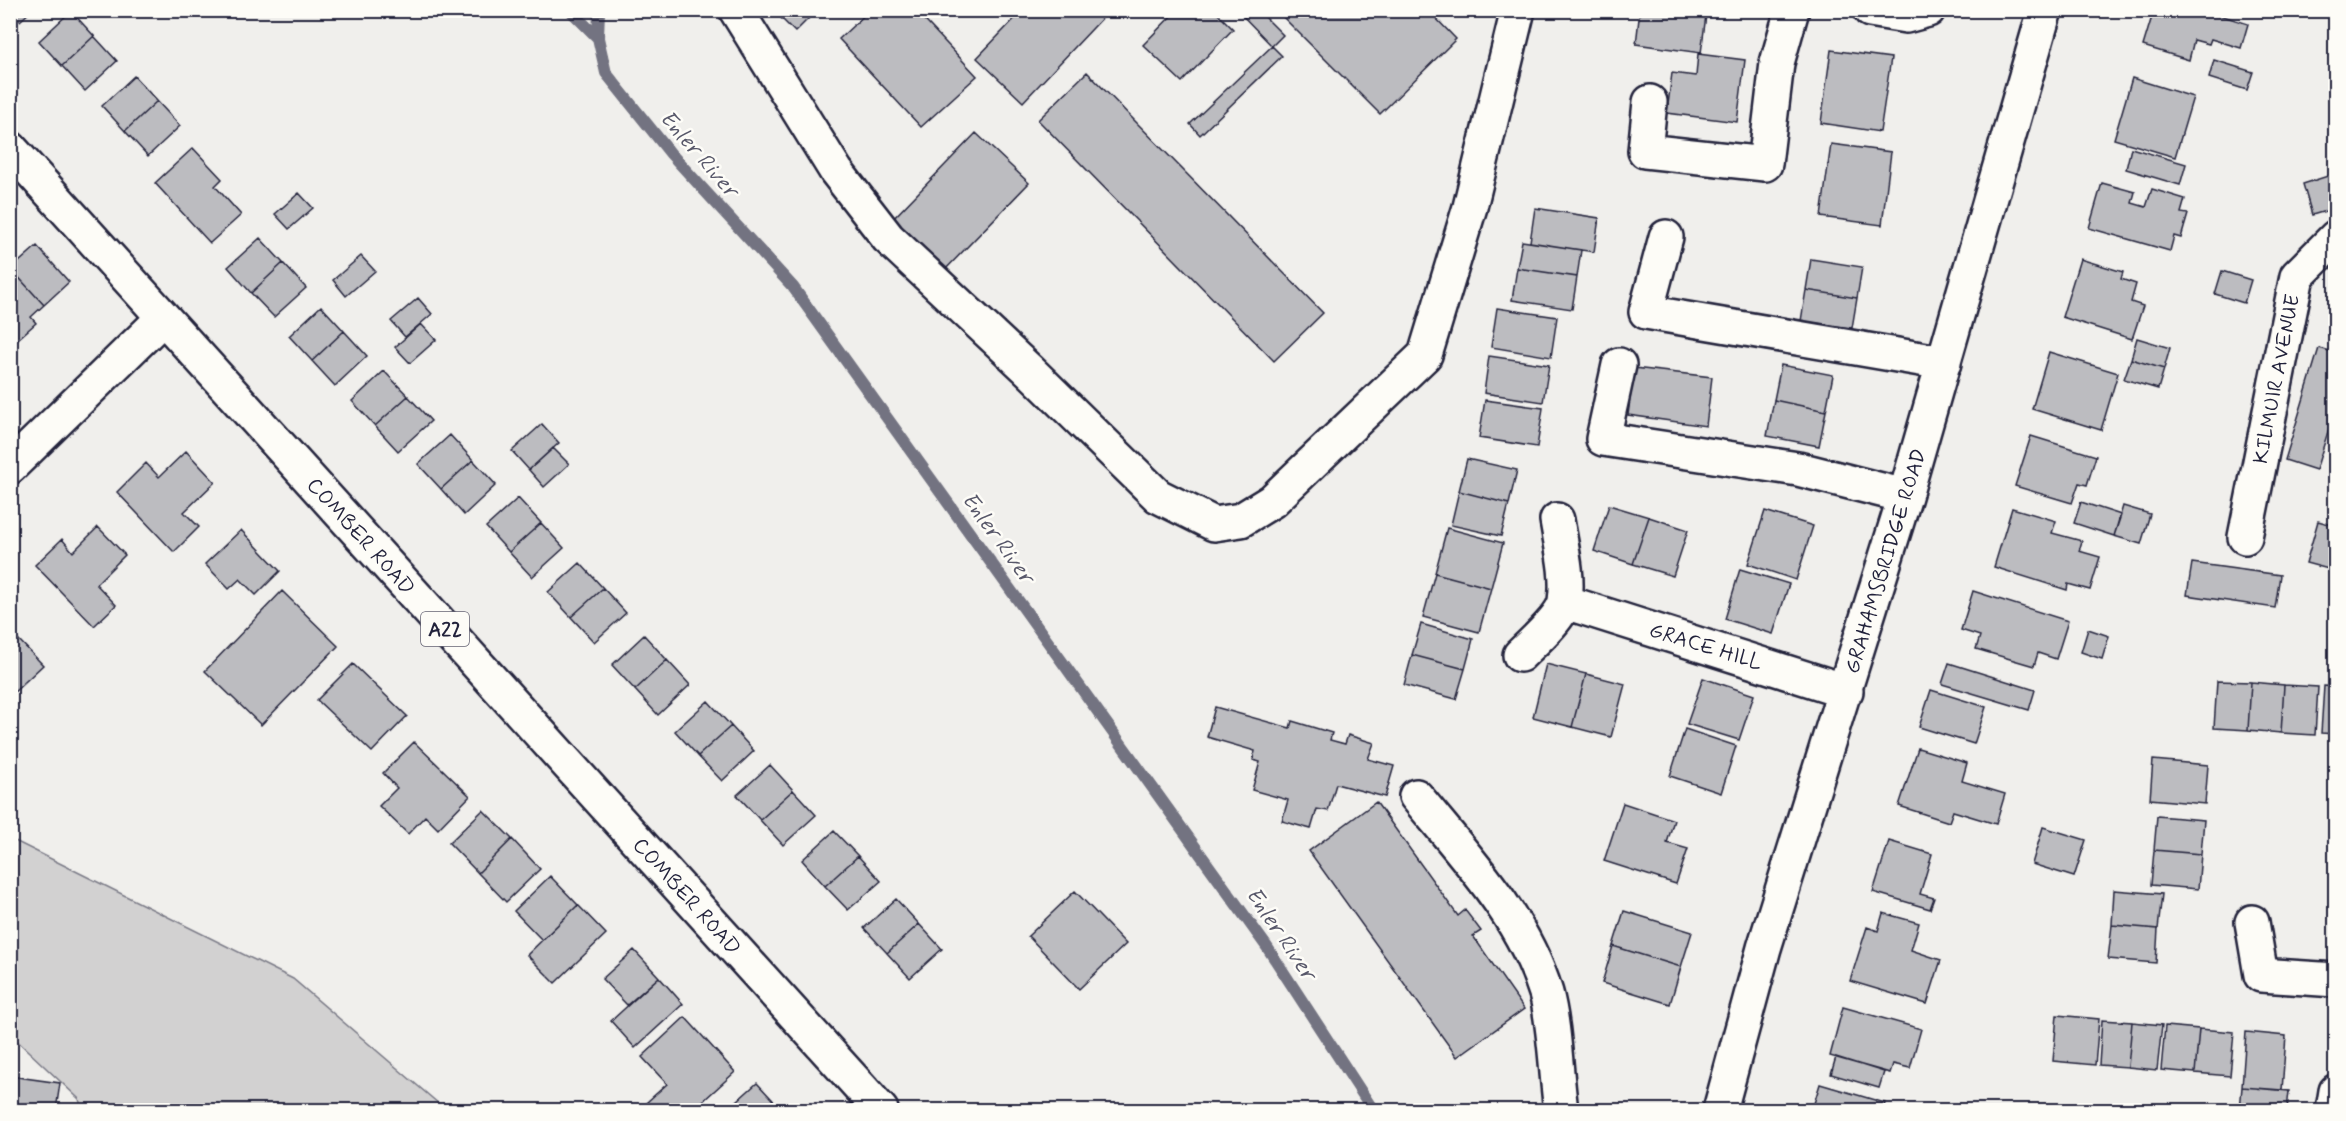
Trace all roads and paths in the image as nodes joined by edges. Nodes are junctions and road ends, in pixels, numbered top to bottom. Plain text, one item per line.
1 (736, 10) edge
2 (1518, 10) edge
3 (1792, 10) edge
4 (1870, 10) edge
5 (1928, 10) edge
6 (2045, 10) edge
7 (1650, 102) dead end
8 (10, 148) edge
9 (1666, 237) dead end
10 (2336, 237) edge
11 (163, 318) junction
12 (1944, 363) junction
13 (1619, 365) dead end
14 (10, 467) edge
15 (1905, 496) junction
16 (1557, 520) dead end
17 (2245, 537) dead end
18 (1565, 602) junction
19 (1520, 655) dead end
20 (1846, 691) junction
21 (1416, 796) dead end
22 (2252, 922) dead end
23 (2336, 980) edge
24 (2336, 1091) edge
25 (881, 1110) edge
26 (1561, 1110) edge
27 (1720, 1110) edge
28 (2333, 1110) edge

1 - 2 main road
3 - 7 main road
4 - 5 main road
6 - 12 main road, GRAHAMSBRIDGE ROAD
8 - 11 main road, COMBER ROAD / A22
9 - 12 main road
10 - 17 main road, KILMUIR AVENUE
11 - 14 main road
11 - 25 main road, COMBER ROAD / A22
12 - 15 main road, GRAHAMSBRIDGE ROAD
13 - 15 main road
15 - 20 main road, GRAHAMSBRIDGE ROAD
16 - 18 main road
18 - 19 main road
18 - 20 main road, GRACE HILL
20 - 27 main road, GRAHAMSBRIDGE ROAD
21 - 26 main road
22 - 23 main road
24 - 28 main road

